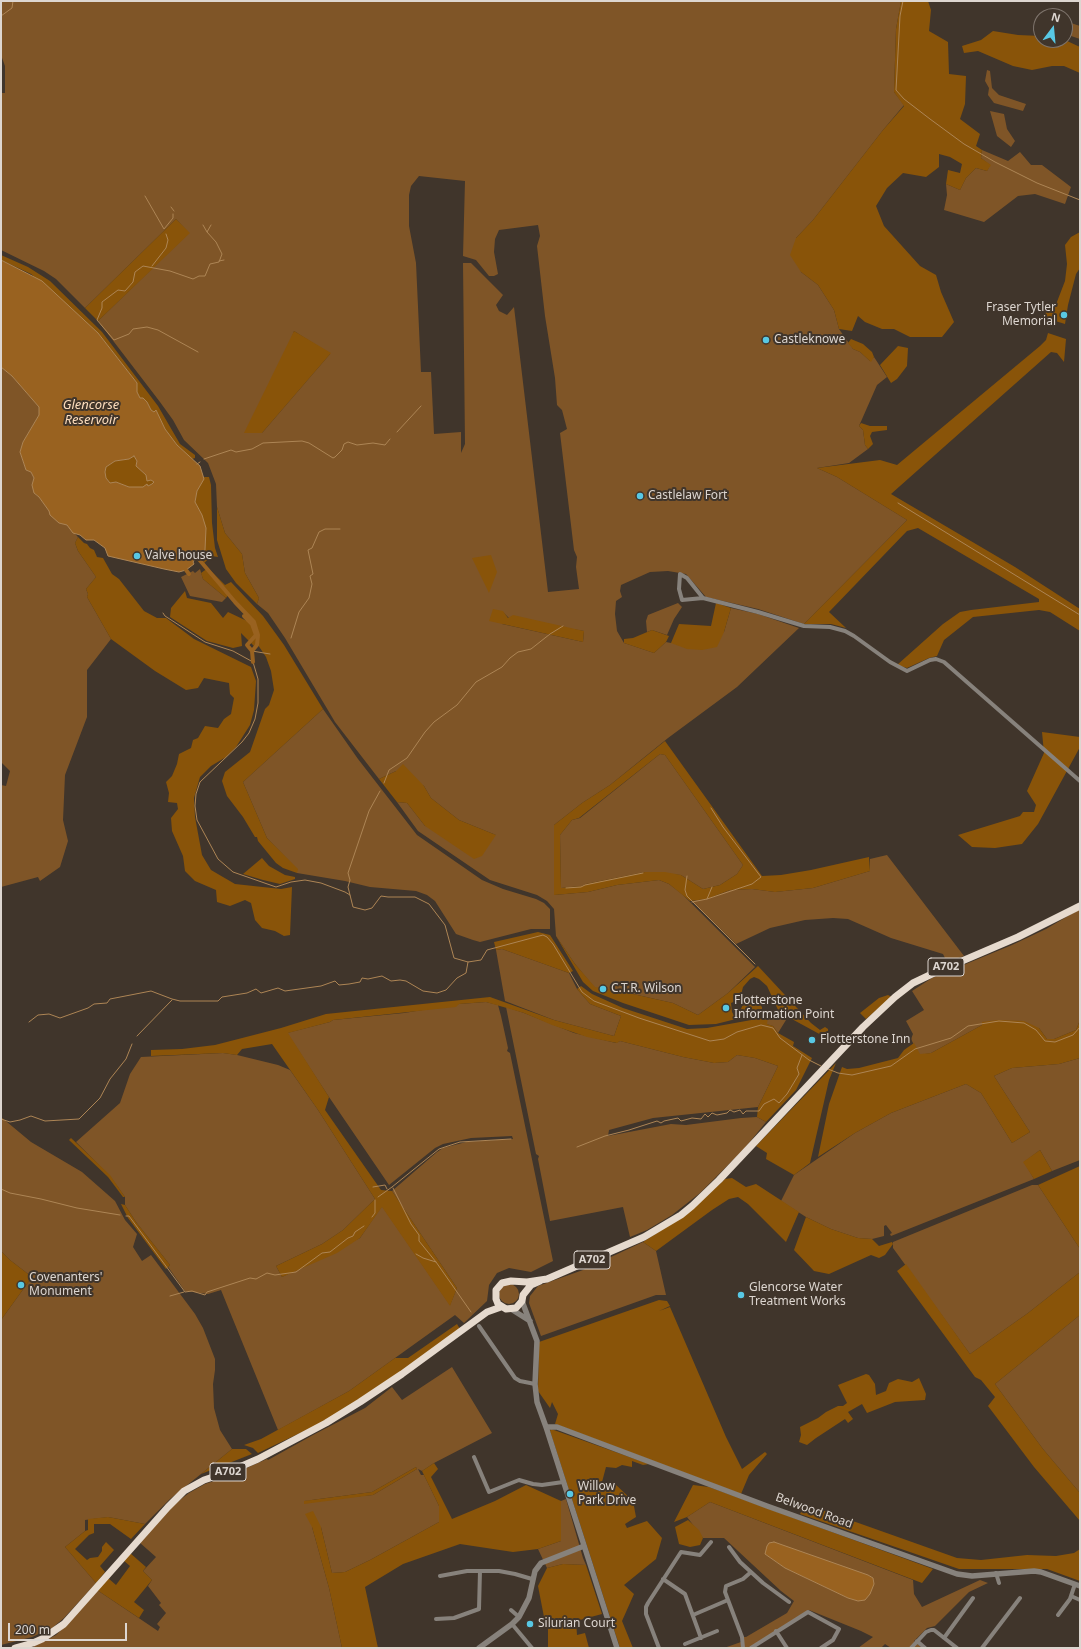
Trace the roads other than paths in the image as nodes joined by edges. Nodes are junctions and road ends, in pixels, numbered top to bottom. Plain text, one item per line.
1 (703, 598) junction
2 (1080, 781) edge
3 (1080, 906) edge
4 (540, 1281) junction
5 (515, 1282) junction
6 (523, 1298) junction
7 (496, 1299) junction
8 (502, 1307) junction
9 (511, 1309) junction
10 (487, 1312) junction
11 (530, 1321) junction
12 (479, 1326) dead end
13 (535, 1384) junction
14 (546, 1427) junction
15 (474, 1457) dead end
16 (563, 1482) junction
17 (711, 1542) dead end
18 (584, 1546) junction
19 (729, 1547) dead end
20 (480, 1571) junction
21 (751, 1572) junction
22 (996, 1573) junction
23 (440, 1576) dead end
24 (663, 1579) junction
25 (532, 1580) junction
26 (999, 1583) dead end
27 (1077, 1585) edge
28 (1071, 1596) junction
29 (973, 1598) dead end
30 (1020, 1598) dead end
31 (964, 1599) dead end
32 (728, 1600) junction
33 (1080, 1600) edge
34 (789, 1602) dead end
35 (969, 1603) junction
36 (511, 1610) dead end
37 (693, 1615) junction
38 (1058, 1615) dead end
39 (519, 1617) junction
40 (436, 1619) dead end
41 (512, 1624) junction
42 (717, 1631) dead end
43 (776, 1631) junction
44 (701, 1638) junction
45 (944, 1638) junction
46 (917, 1641) junction
47 (685, 1644) dead end
48 (14, 1648) edge
49 (481, 1648) edge
50 (532, 1648) edge
51 (617, 1648) edge
52 (659, 1648) edge
53 (743, 1648) edge
54 (750, 1648) edge
55 (787, 1648) edge
56 (821, 1648) edge
57 (911, 1648) edge
58 (925, 1648) edge
59 (957, 1648) edge
60 (982, 1648) edge

1 - 1 street
1 - 2 street
3 - 4 highway, A702
4 - 5 highway, A702
4 - 6 highway, A702
5 - 6 highway
5 - 7 highway, A702
6 - 9 highway, A702
6 - 11 street
7 - 8 highway
7 - 10 highway, A702
8 - 9 highway
8 - 10 highway, A702
9 - 11 street
10 - 48 highway, A702
11 - 13 street
12 - 13 street
13 - 14 street
14 - 16 street
14 - 22 street, Belwood Road
15 - 16 street
16 - 18 street
17 - 24 street
18 - 25 street
18 - 51 street
19 - 21 street
20 - 23 street
20 - 25 street
20 - 40 street
21 - 32 street
21 - 34 street
22 - 26 street
22 - 27 street, Belwood Road
24 - 37 street
24 - 52 street
25 - 39 street
27 - 28 street
28 - 33 street
28 - 38 street
29 - 35 street
30 - 60 street
31 - 35 street
32 - 37 street
32 - 53 street
35 - 45 street
36 - 39 street
37 - 44 street
39 - 41 street
41 - 49 street
41 - 50 street
42 - 44 street
43 - 54 street
43 - 55 street
43 - 56 street
44 - 47 street
45 - 46 street
45 - 59 street
46 - 57 street
46 - 58 street

